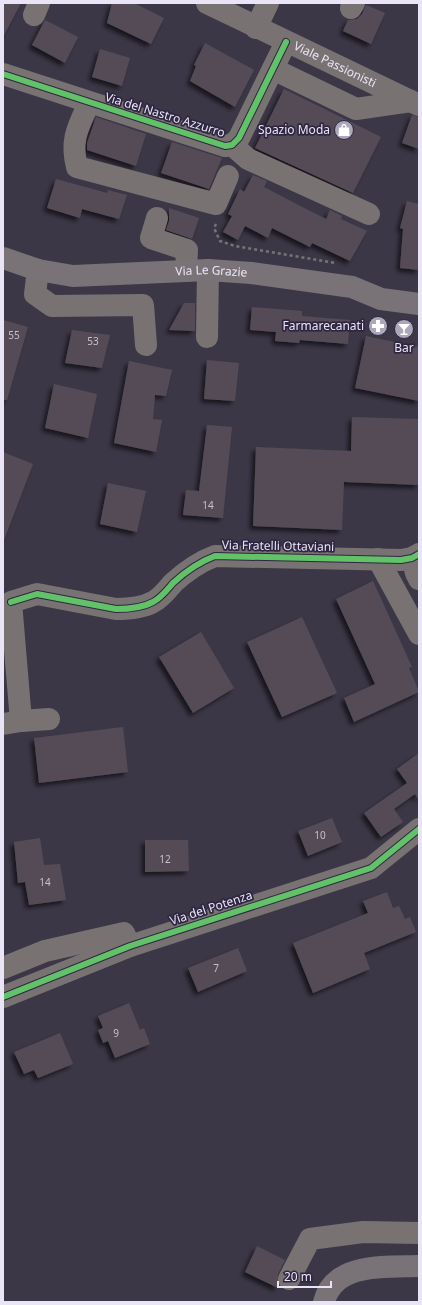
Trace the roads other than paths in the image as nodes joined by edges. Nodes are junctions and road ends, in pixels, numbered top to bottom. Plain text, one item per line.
1 (207, 3) edge
2 (268, 3) edge
3 (256, 28) junction
4 (286, 42) junction
5 (273, 68) junction
6 (3, 74) edge
7 (89, 103) junction
8 (415, 103) edge
9 (232, 145) junction
10 (228, 176) dead end
11 (369, 214) dead end
12 (158, 218) dead end
13 (3, 258) edge
14 (38, 270) junction
15 (208, 270) junction
16 (186, 271) junction
17 (419, 304) edge
18 (207, 336) dead end
19 (146, 345) dead end
20 (416, 556) edge
21 (378, 559) junction
22 (419, 579) edge
23 (419, 634) edge
24 (49, 719) dead end
25 (12, 722) edge
26 (419, 829) edge
27 (130, 946) junction
28 (3, 968) edge
29 (3, 997) edge
30 (419, 1233) edge
31 (419, 1266) edge
32 (289, 1279) dead end
33 (324, 1302) edge

1 - 3 street, Viale Passionisti
2 - 3 street
3 - 4 street, Viale Passionisti
4 - 5 street, Via del Nastro Azzurro
4 - 8 street, Viale Passionisti
5 - 8 street
5 - 9 street, Via del Nastro Azzurro
6 - 7 street, Via del Nastro Azzurro
7 - 9 street, Via del Nastro Azzurro
7 - 10 street
9 - 11 street, Via del Nastro Azzurro
12 - 16 street
13 - 14 main road, Via Le Grazie
14 - 16 main road, Via Le Grazie
14 - 19 street
15 - 16 main road, Via Le Grazie
15 - 17 main road, Via Le Grazie
15 - 18 street
20 - 21 street, Via Fratelli Ottaviani
20 - 22 street
21 - 23 street
21 - 25 street, Via Fratelli Ottaviani
24 - 25 street
26 - 27 street, Via del Potenza
27 - 28 street
27 - 29 street, Via del Potenza
30 - 32 street
31 - 33 main road

